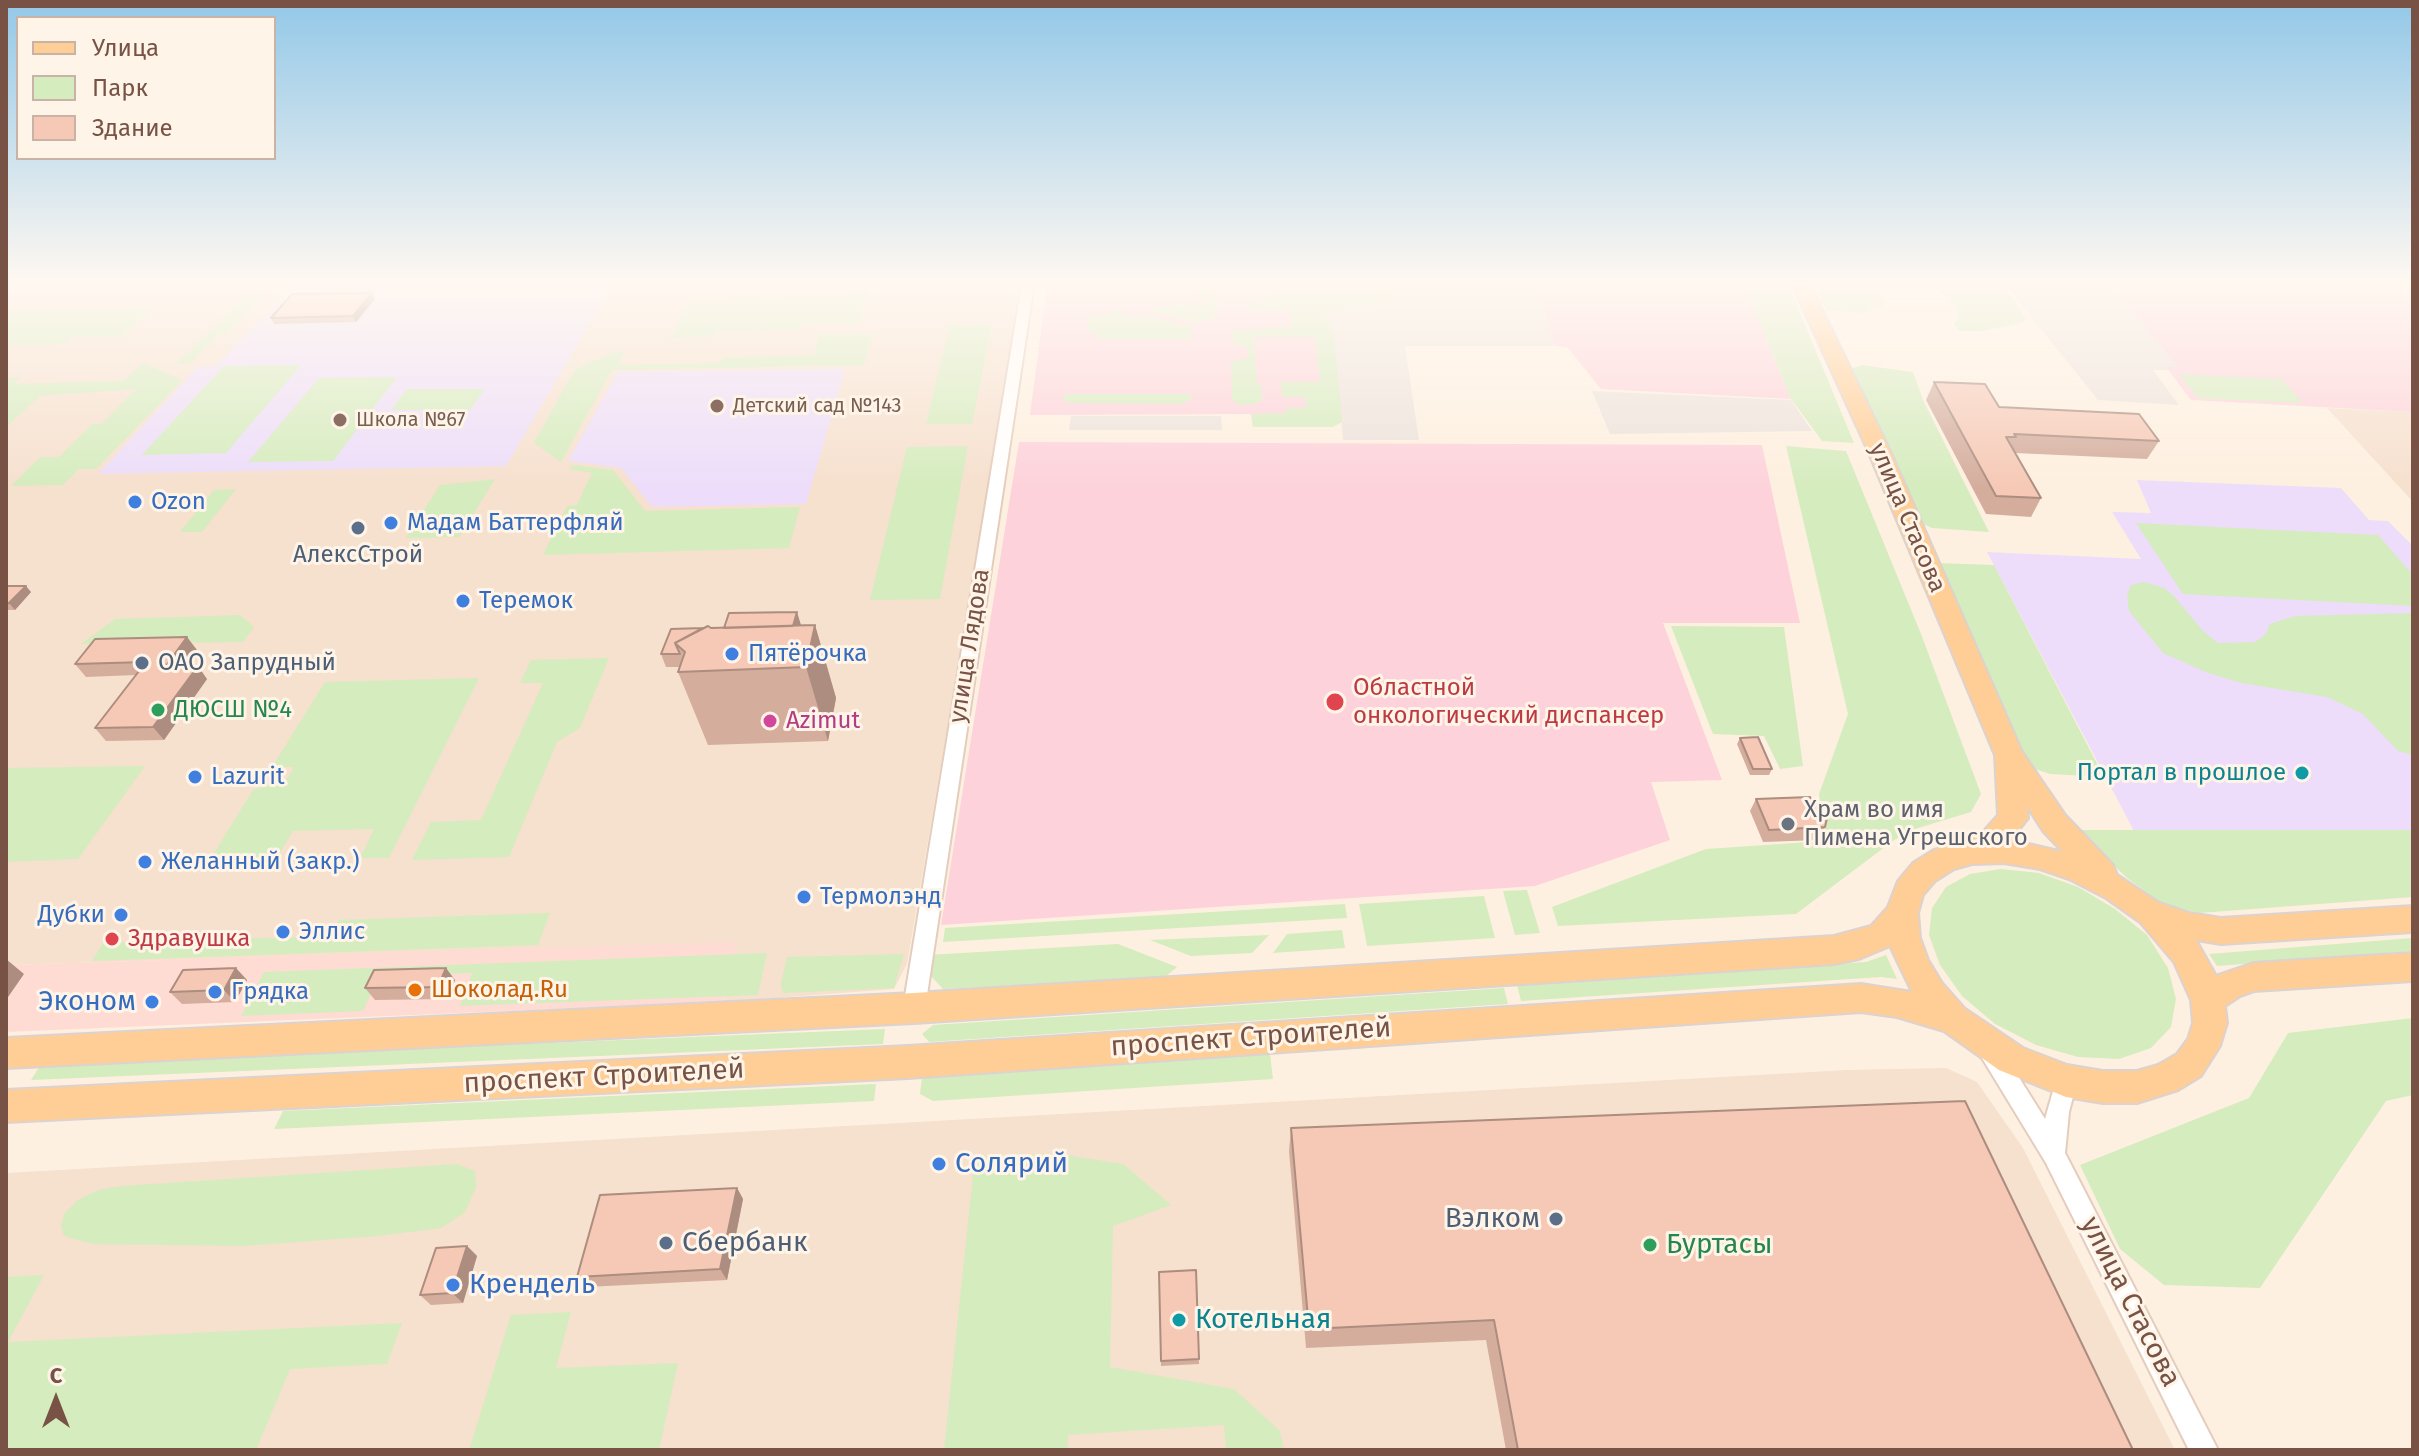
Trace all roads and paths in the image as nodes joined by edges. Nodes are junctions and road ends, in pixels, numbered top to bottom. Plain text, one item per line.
1 (1017, 352) edge
2 (1833, 352) edge
3 (2009, 755) junction
4 (1972, 852) junction
5 (2117, 889) junction
6 (2148, 912) junction
7 (1902, 913) junction
8 (2413, 919) edge
9 (2413, 967) edge
10 (2208, 1000) junction
11 (914, 1008) junction
12 (1955, 1020) junction
13 (1986, 1044) junction
14 (6, 1053) edge
15 (2066, 1081) junction
16 (6, 1106) edge
17 (2054, 1155) junction
18 (2204, 1450) edge

1 - 11 street, улица Лядова
2 - 3 main road, улица Стасова
3 - 4 main road, улица Стасова
3 - 5 main road, улица Стасова
4 - 5 main road, проспект Строителей
4 - 7 main road, проспект Строителей
5 - 6 main road, проспект Строителей
6 - 8 main road, проспект Строителей
6 - 10 main road
7 - 11 main road, проспект Строителей
7 - 12 main road
9 - 10 main road
10 - 15 main road, проспект Строителей
11 - 14 main road, проспект Строителей
12 - 13 main road, проспект Строителей
12 - 16 main road, проспект Строителей
13 - 15 main road, проспект Строителей
13 - 17 street, улица Стасова
15 - 17 street
17 - 18 street, улица Стасова

